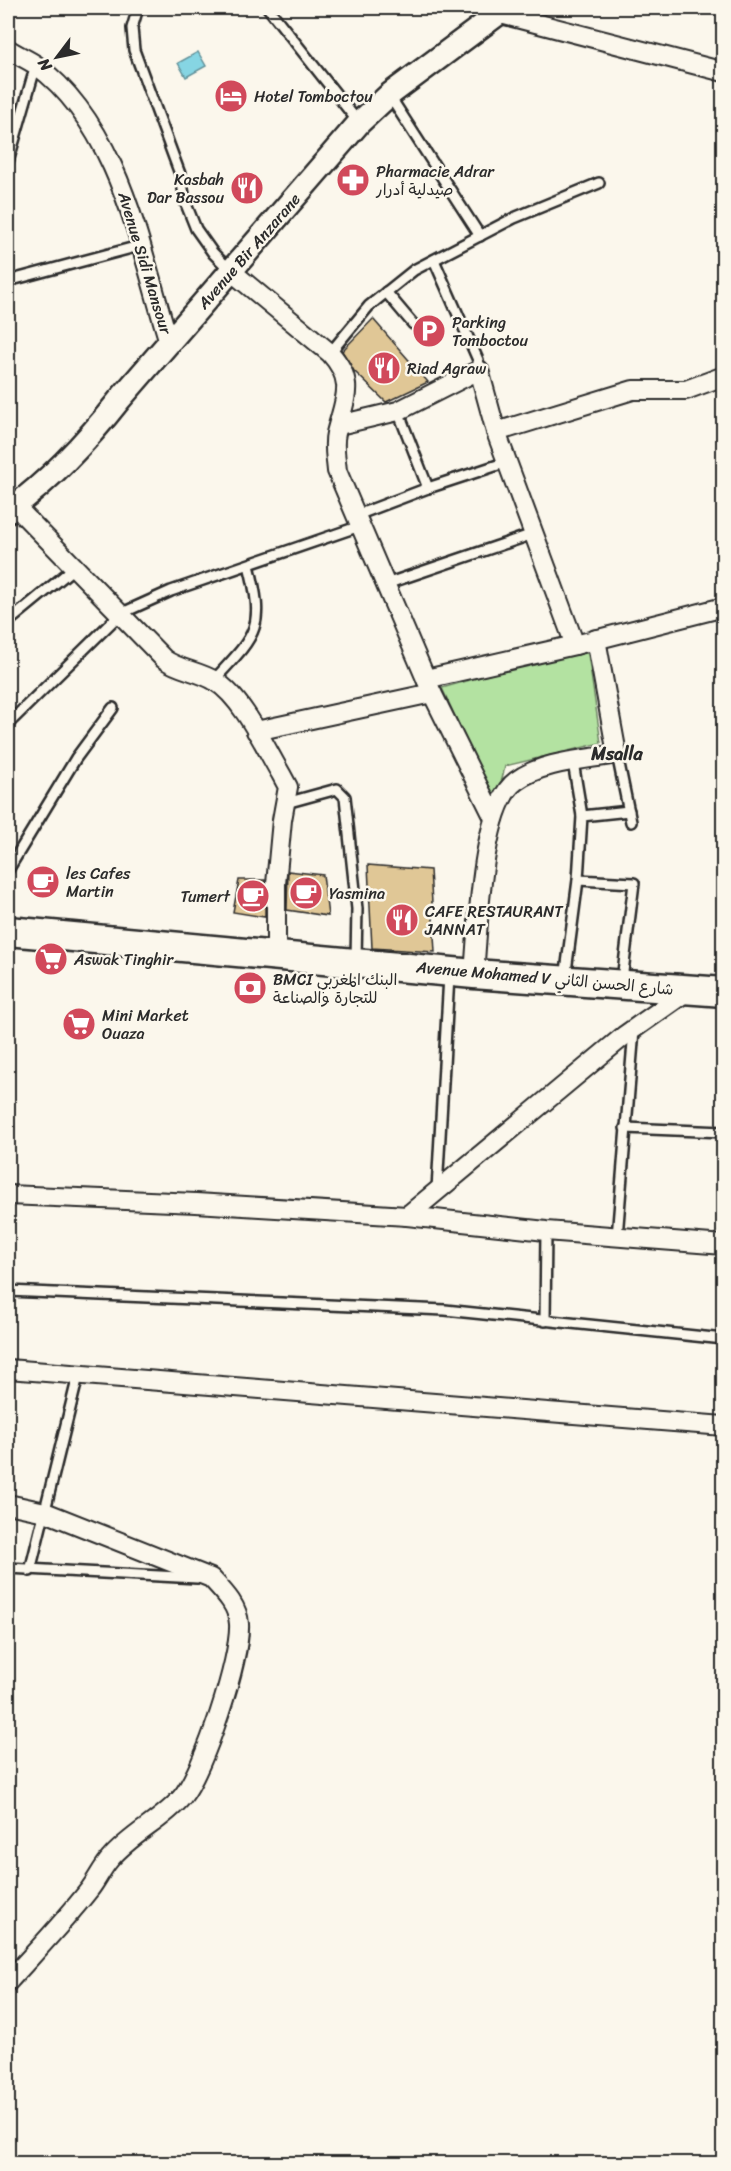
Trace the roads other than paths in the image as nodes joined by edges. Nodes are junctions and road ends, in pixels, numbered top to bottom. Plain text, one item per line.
1 (138, 8) edge
2 (268, 8) edge
3 (501, 10) edge
4 (8, 50) edge
5 (36, 65) junction
6 (723, 72) edge
7 (389, 95) junction
8 (359, 123) junction
9 (8, 162) edge
10 (599, 183) dead end
11 (480, 236) junction
12 (139, 246) junction
13 (434, 260) junction
14 (231, 271) junction
15 (8, 281) edge
16 (386, 292) junction
17 (413, 324) dead end
18 (169, 342) junction
19 (330, 353) junction
20 (479, 370) junction
21 (723, 376) edge
22 (398, 411) junction
23 (339, 425) junction
24 (496, 432) junction
25 (507, 462) junction
26 (428, 488) junction
27 (11, 508) edge
28 (358, 521) junction
29 (533, 534) junction
30 (249, 565) junction
31 (75, 567) junction
32 (386, 584) junction
33 (723, 607) edge
34 (120, 614) junction
35 (8, 622) edge
36 (596, 639) junction
37 (574, 645) junction
38 (214, 680) junction
39 (429, 686) junction
40 (113, 708) dead end
41 (8, 724) edge
42 (256, 732) junction
43 (617, 754) junction
44 (573, 762) junction
45 (286, 803) junction
46 (629, 811) junction
47 (582, 816) junction
48 (494, 818) junction
49 (631, 822) dead end
50 (8, 870) edge
51 (578, 880) junction
52 (8, 931) edge
53 (276, 954) junction
54 (356, 961) junction
55 (462, 972) junction
56 (565, 981) junction
57 (621, 985) junction
58 (689, 990) junction
59 (723, 992) edge
60 (635, 1028) junction
61 (625, 1128) junction
62 (723, 1132) edge
63 (436, 1192) junction
64 (8, 1195) edge
65 (407, 1216) junction
66 (546, 1231) junction
67 (618, 1237) junction
68 (723, 1245) edge
69 (8, 1291) edge
70 (545, 1321) junction
71 (723, 1340) edge
72 (8, 1369) edge
73 (78, 1376) junction
74 (723, 1426) edge
75 (8, 1504) edge
76 (45, 1512) junction
77 (8, 1568) edge
78 (30, 1571) junction
79 (211, 1578) junction
80 (8, 1982) edge

1 - 14 lane
2 - 8 lane
3 - 6 street
3 - 7 street, Avenue Bir Anzarane
4 - 5 street, Avenue Sidi Mansour
5 - 9 lane
5 - 12 street, Avenue Sidi Mansour
7 - 8 street, Avenue Bir Anzarane
7 - 11 lane
8 - 14 street, Avenue Bir Anzarane
10 - 11 lane
11 - 13 lane
12 - 15 lane
12 - 18 street, Avenue Sidi Mansour
13 - 16 lane
13 - 20 lane
14 - 18 street, Avenue Bir Anzarane
14 - 19 street
16 - 17 lane
16 - 19 lane
18 - 27 street, Avenue Bir Anzarane
19 - 23 street
20 - 22 street
20 - 24 street
21 - 24 street
22 - 23 street
22 - 26 lane
23 - 28 street
24 - 25 street
25 - 26 lane
25 - 29 street
26 - 28 lane
27 - 31 street
28 - 30 lane
28 - 32 street
29 - 32 lane
29 - 37 street
30 - 34 lane
30 - 38 lane
31 - 34 street
31 - 35 lane
32 - 39 street
33 - 36 street
34 - 38 street
34 - 41 lane
36 - 37 street
36 - 43 street
37 - 39 street
38 - 42 street
39 - 42 street
39 - 48 street
40 - 50 lane
42 - 45 street
43 - 44 street
43 - 46 lane
44 - 47 lane
44 - 48 street
45 - 53 street
45 - 54 lane
46 - 47 lane
46 - 49 lane
47 - 51 lane
48 - 55 street
51 - 56 lane
51 - 57 lane
52 - 53 main road, Avenue Mohamed V شارع الحسن الثاني
53 - 54 main road, Avenue Mohamed V شارع الحسن الثاني
54 - 55 main road, Avenue Mohamed V شارع الحسن الثاني
55 - 56 main road, Avenue Mohamed V شارع الحسن الثاني
55 - 63 lane
56 - 57 main road, Avenue Mohamed V شارع الحسن الثاني
57 - 58 main road, Avenue Mohamed V شارع الحسن الثاني
58 - 59 main road, Avenue Mohamed V شارع الحسن الثاني
58 - 60 street
60 - 61 lane
60 - 63 street
61 - 62 lane
61 - 67 lane
63 - 65 street
64 - 65 street
65 - 66 street
66 - 67 street
66 - 70 lane
67 - 68 street
69 - 70 lane
70 - 71 lane
72 - 73 street
73 - 74 street
73 - 76 lane
75 - 76 street
76 - 78 lane
76 - 79 street
77 - 78 lane
78 - 79 lane
79 - 80 street

